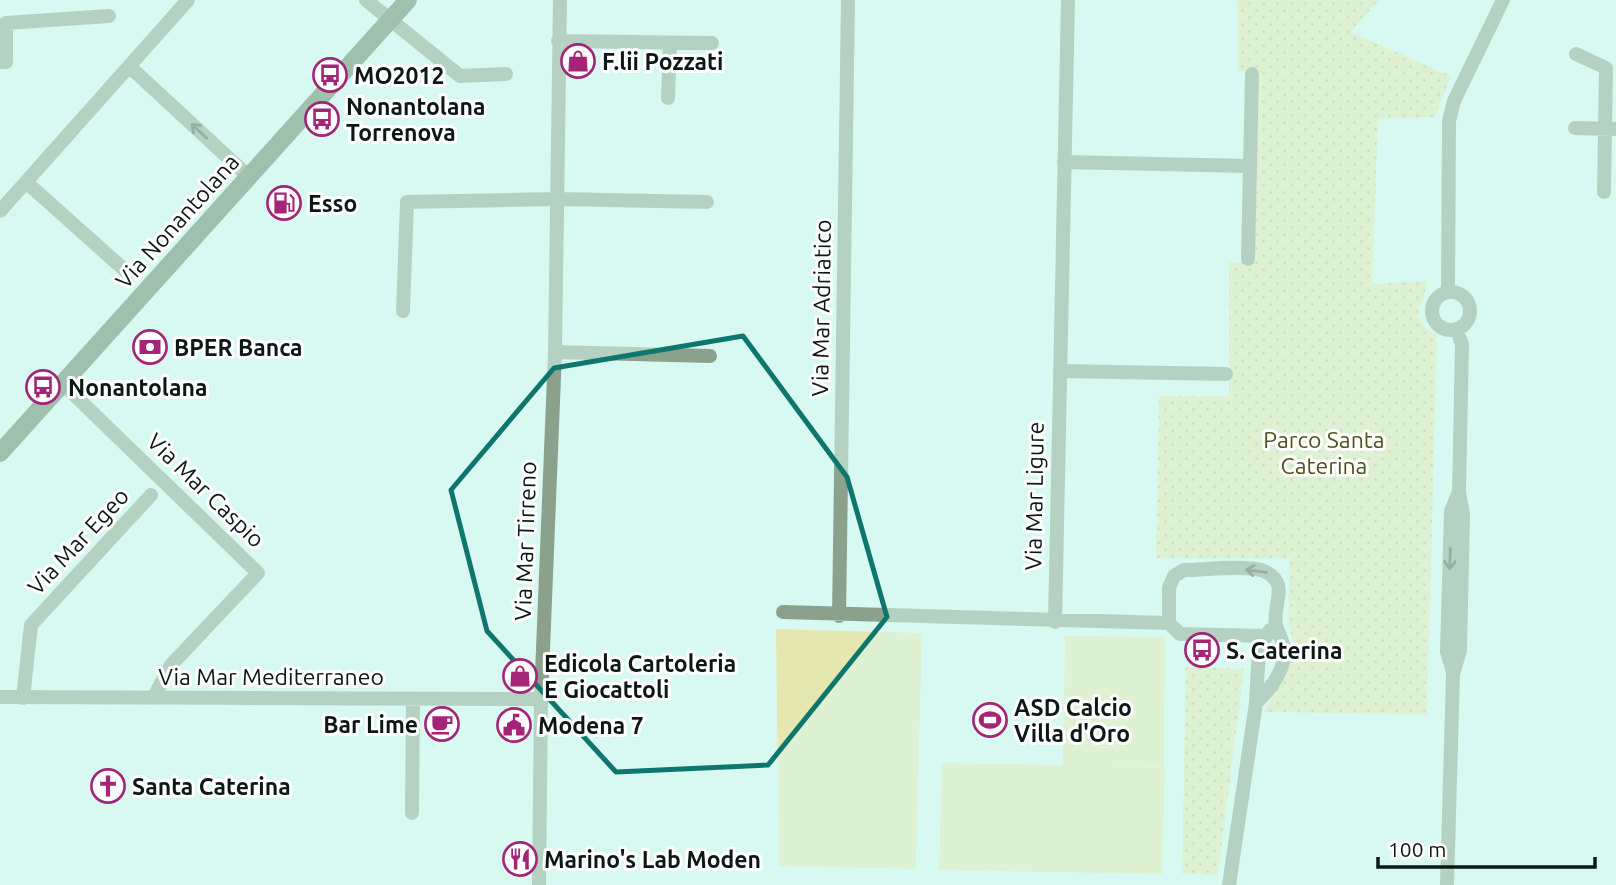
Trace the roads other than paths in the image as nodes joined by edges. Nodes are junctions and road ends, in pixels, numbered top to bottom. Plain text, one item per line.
1 (188, 0) edge
2 (366, 0) edge
3 (408, 0) edge
4 (560, 0) edge
5 (848, 0) edge
6 (1068, 0) edge
7 (1503, 0) edge
8 (109, 16) dead end
9 (390, 21) junction
10 (558, 41) junction
11 (670, 43) junction
12 (712, 43) dead end
13 (1576, 54) dead end
14 (0, 62) edge
15 (129, 66) junction
16 (506, 74) dead end
17 (1251, 74) dead end
18 (668, 98) dead end
19 (1575, 128) dead end
20 (1610, 129) edge
21 (1064, 162) junction
22 (1250, 166) junction
23 (249, 177) junction
24 (26, 182) junction
25 (1604, 192) dead end
26 (557, 199) junction
27 (707, 202) dead end
28 (0, 211) edge
29 (1248, 259) dead end
30 (128, 273) dead end
31 (1448, 292) junction
32 (403, 311) dead end
33 (1456, 329) junction
34 (555, 352) junction
35 (710, 356) dead end
36 (1060, 371) junction
37 (1226, 374) dead end
38 (63, 384) junction
39 (0, 453) edge
40 (151, 495) dead end
41 (783, 612) dead end
42 (839, 616) junction
43 (1055, 622) junction
44 (1169, 623) junction
45 (1276, 624) junction
46 (1265, 636) junction
47 (0, 697) edge
48 (23, 698) junction
49 (153, 698) junction
50 (413, 699) junction
51 (541, 699) junction
52 (1256, 703) junction
53 (412, 813) dead end
54 (540, 885) edge
55 (1229, 885) edge
56 (1447, 885) edge

1 - 15 street
2 - 9 street
3 - 9 main road, Via Nonantolana
4 - 10 street, Via Mar Tirreno
5 - 42 street, Via Mar Adriatico
6 - 21 street, Via Mar Ligure
7 - 31 street
8 - 14 street
9 - 16 street
9 - 23 main road, Via Nonantolana
10 - 11 street
10 - 26 street, Via Mar Tirreno
11 - 12 street
11 - 18 street
13 - 20 street
23 -> 15 street
15 - 24 street
17 - 22 street
19 - 20 street
20 - 25 street
21 - 22 street
21 - 36 street, Via Mar Ligure
22 - 29 street
23 - 38 main road, Via Nonantolana
24 - 28 street
24 - 30 street
26 - 27 street
26 - 32 street
26 - 34 street, Via Mar Tirreno
31 - 33 street
31 - 33 street
33 - 56 street
34 - 35 street
34 - 51 street, Via Mar Tirreno
36 - 37 street
36 - 43 street, Via Mar Ligure
38 - 39 main road, Via Nonantolana
38 - 49 street, Via Mar Caspio
40 - 48 street, Via Mar Egeo
41 - 42 street
42 - 43 street
43 - 44 street
45 -> 44 street
44 - 46 street
45 - 46 street
45 - 52 street
46 - 52 street
47 - 48 street, Via Mar Mediterraneo
48 - 49 street, Via Mar Mediterraneo
49 - 50 street, Via Mar Mediterraneo
50 - 51 street, Via Mar Mediterraneo
50 - 53 street
51 - 54 street, Via Mar Tirreno
52 - 55 street

